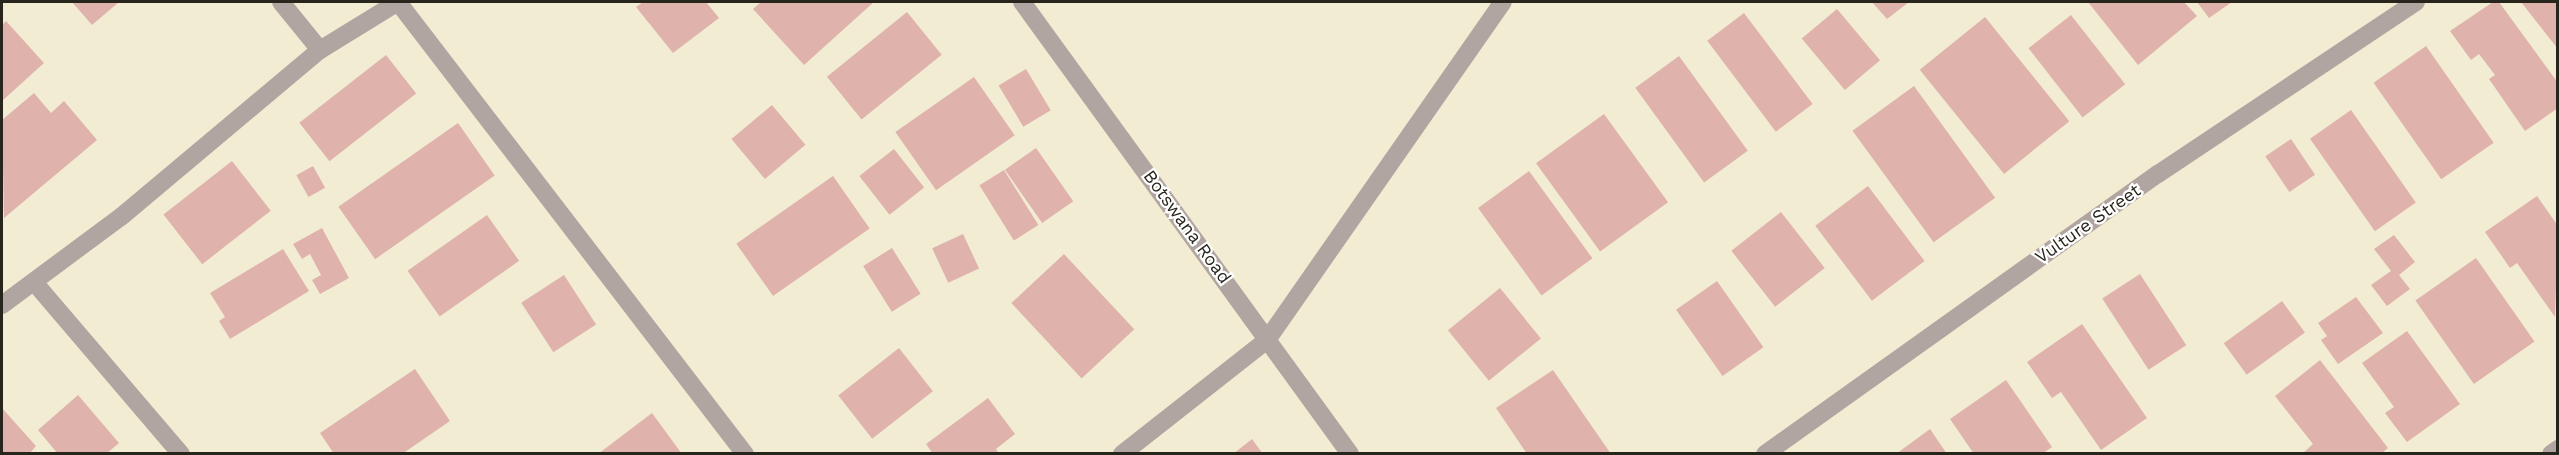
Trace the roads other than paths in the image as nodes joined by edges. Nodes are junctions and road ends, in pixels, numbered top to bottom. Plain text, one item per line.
1 (281, 2) edge
2 (398, 2) edge
3 (1022, 2) edge
4 (1503, 2) edge
5 (2416, 2) edge
6 (320, 50) junction
7 (34, 282) junction
8 (2, 305) edge
9 (1267, 340) junction
10 (2558, 449) edge
11 (181, 453) edge
12 (745, 453) edge
13 (1122, 453) edge
14 (1350, 453) edge
15 (1765, 453) edge
16 (2551, 453) edge

1 - 6 street
2 - 6 street
2 - 12 street
3 - 9 street, Botswana Road
4 - 9 street
5 - 15 street, Vulture Street
6 - 7 street
7 - 8 street
7 - 11 street
9 - 13 street
9 - 14 street, Botswana Road
10 - 16 street

